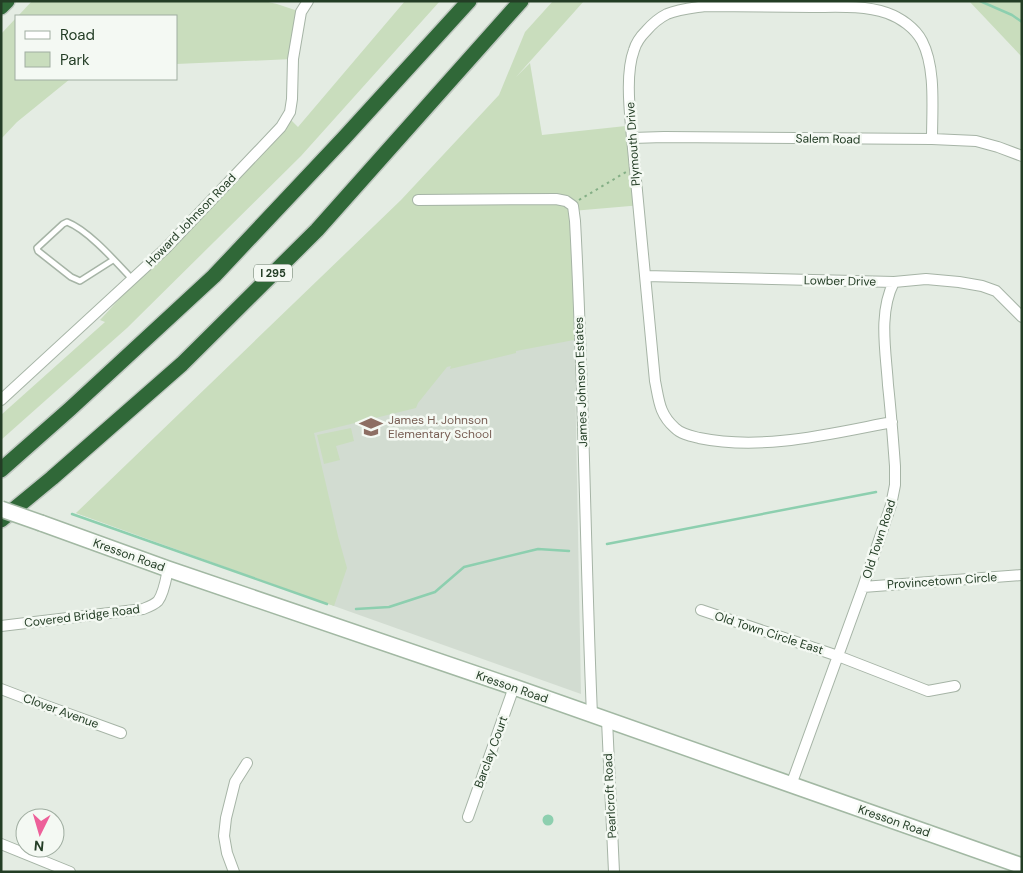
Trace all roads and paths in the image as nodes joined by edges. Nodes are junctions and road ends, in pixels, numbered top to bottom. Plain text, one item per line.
1 (7, 1) edge
2 (308, 1) edge
3 (468, 1) edge
4 (521, 1) edge
5 (1, 7) edge
6 (632, 138) junction
7 (932, 139) junction
8 (1022, 156) edge
9 (635, 167) junction
10 (418, 200) dead end
11 (571, 205) junction
12 (113, 260) junction
13 (645, 276) junction
14 (132, 279) junction
15 (894, 282) junction
16 (1022, 317) edge
17 (3, 395) edge
18 (892, 422) junction
19 (1, 470) edge
20 (1, 509) edge
21 (1, 520) edge
22 (168, 569) junction
23 (1022, 575) edge
24 (863, 588) junction
25 (701, 610) dead end
26 (1, 626) edge
27 (838, 656) junction
28 (955, 686) dead end
29 (514, 687) junction
30 (1, 689) edge
31 (592, 715) junction
32 (607, 720) junction
33 (121, 733) dead end
34 (247, 763) dead end
35 (791, 785) junction
36 (468, 817) dead end
37 (1, 844) edge
38 (1022, 866) edge
39 (70, 872) edge
40 (234, 872) edge
41 (614, 872) edge

1 - 5 highway
2 - 14 street, Howard Johnson Road
3 - 19 highway
4 - 21 highway, I 295
6 - 7 street, Salem Road
6 - 7 street, Plymouth Drive
6 - 9 street, Plymouth Drive
7 - 8 street, Salem Road
9 - 11 path
9 - 13 street, Plymouth Drive
10 - 11 street
11 - 31 street, James Johnson Estates
12 - 12 lane
12 - 14 lane
13 - 15 street, Lowber Drive
13 - 18 street, Plymouth Drive
14 - 17 street, Howard Johnson Road
15 - 16 street, Lowber Drive
15 - 18 street, Old Town Road
18 - 24 street, Old Town Road
20 - 22 street, Kresson Road, bridge
22 - 26 street, Covered Bridge Road
22 - 29 street, Kresson Road
23 - 24 street, Provincetown Circle
24 - 27 street, Old Town Road
25 - 27 street, Old Town Circle East
27 - 28 street, Old Town Circle East
27 - 35 street, Old Town Road
29 - 31 street, Kresson Road
29 - 36 street, Barclay Court
30 - 33 street, Clover Avenue
31 - 32 street, Kresson Road
32 - 35 street, Kresson Road
32 - 41 street, Pearlcroft Road
34 - 40 street
35 - 38 street, Kresson Road
37 - 39 street

